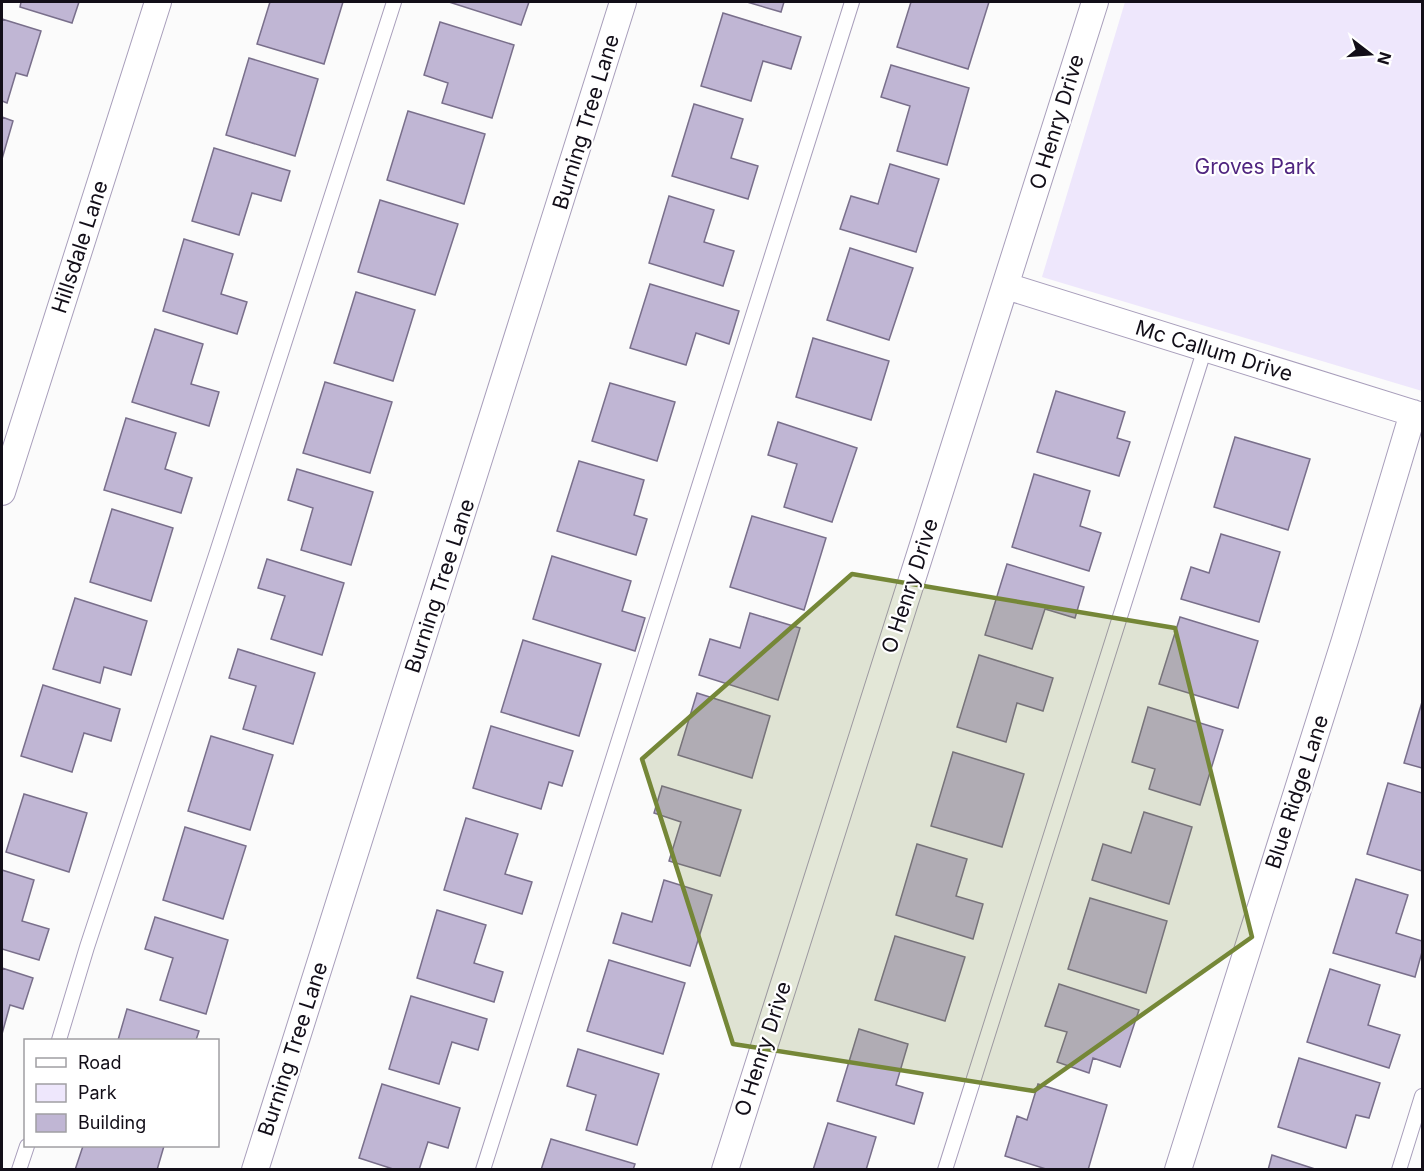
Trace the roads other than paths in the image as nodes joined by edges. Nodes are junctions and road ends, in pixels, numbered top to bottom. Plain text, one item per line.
1 (158, 2) edge
2 (394, 2) edge
3 (623, 2) edge
4 (852, 2) edge
5 (1095, 2) edge
6 (1006, 286) junction
7 (1205, 348) junction
8 (1418, 415) edge
9 (2, 492) edge
10 (60, 1039) edge
11 (1422, 1096) edge
12 (27, 1147) edge
13 (19, 1170) edge
14 (255, 1170) edge
15 (483, 1170) edge
16 (725, 1170) edge
17 (945, 1170) edge
18 (1178, 1170) edge
19 (1399, 1170) edge

1 - 9 street, Hillsdale Lane
2 - 10 lane
3 - 14 street, Burning Tree Lane
4 - 15 lane
5 - 6 street, O Henry Drive
6 - 7 street, Mc Callum Drive
6 - 16 street, O Henry Drive
7 - 8 street, Mc Callum Drive
7 - 17 lane
8 - 18 street, Blue Ridge Lane
11 - 19 lane
12 - 13 lane

